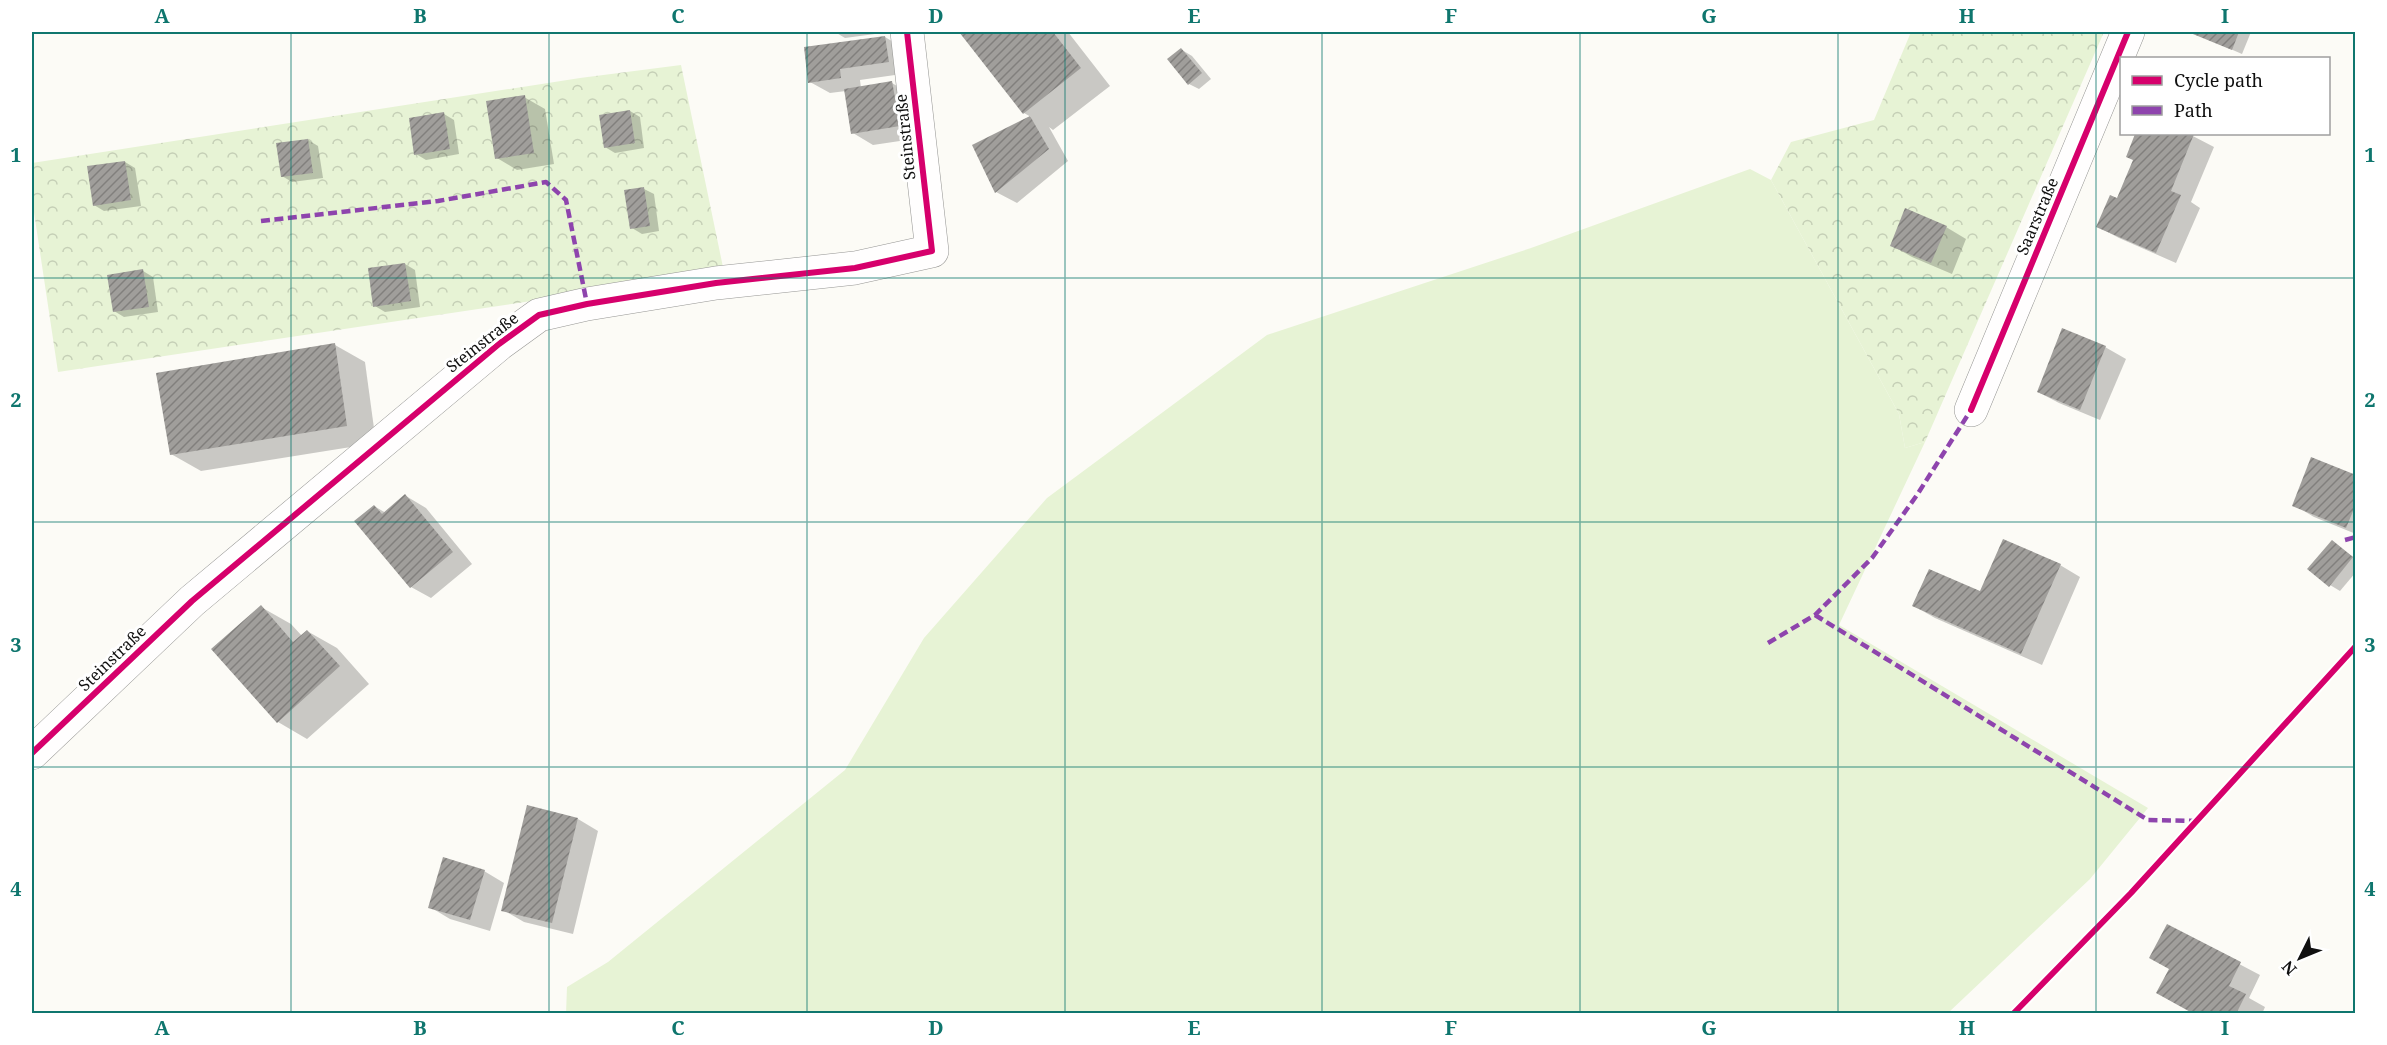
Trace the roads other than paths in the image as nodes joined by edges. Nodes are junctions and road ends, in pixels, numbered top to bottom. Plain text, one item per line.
1 (907, 32) edge
2 (2128, 32) edge
3 (1971, 410) dead end
4 (32, 753) edge

1 - 4 street, Steinstraße
2 - 3 street, Saarstraße

